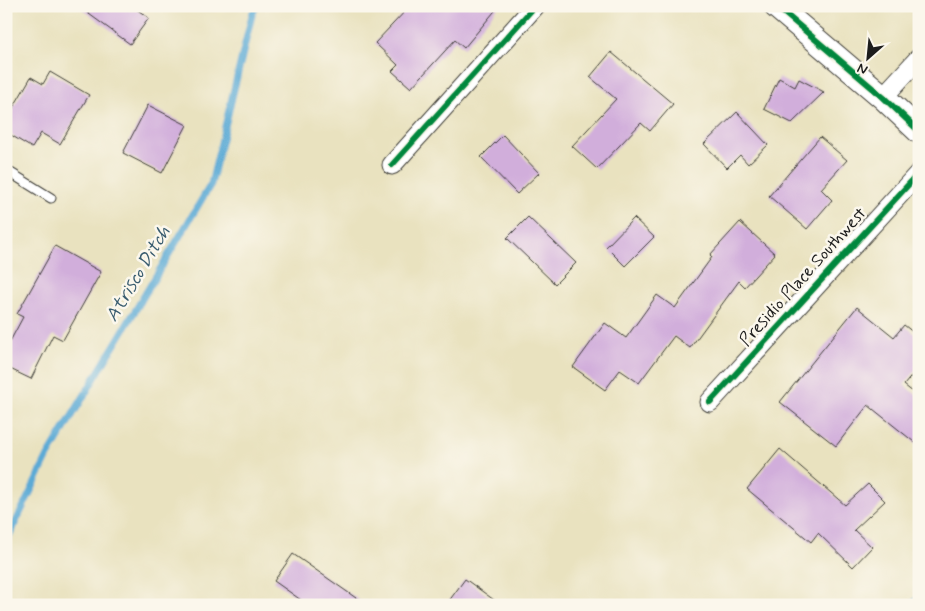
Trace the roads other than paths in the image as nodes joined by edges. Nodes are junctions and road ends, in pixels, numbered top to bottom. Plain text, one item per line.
1 (535, 6) edge
2 (776, 6) edge
3 (919, 58) edge
4 (883, 97) junction
5 (919, 131) edge
6 (392, 165) dead end
7 (6, 170) edge
8 (919, 173) edge
9 (51, 198) dead end
10 (710, 402) dead end

1 - 6 street
2 - 4 street
3 - 4 street
4 - 5 street
7 - 9 lane
8 - 10 street, Presidio Place Southwest

